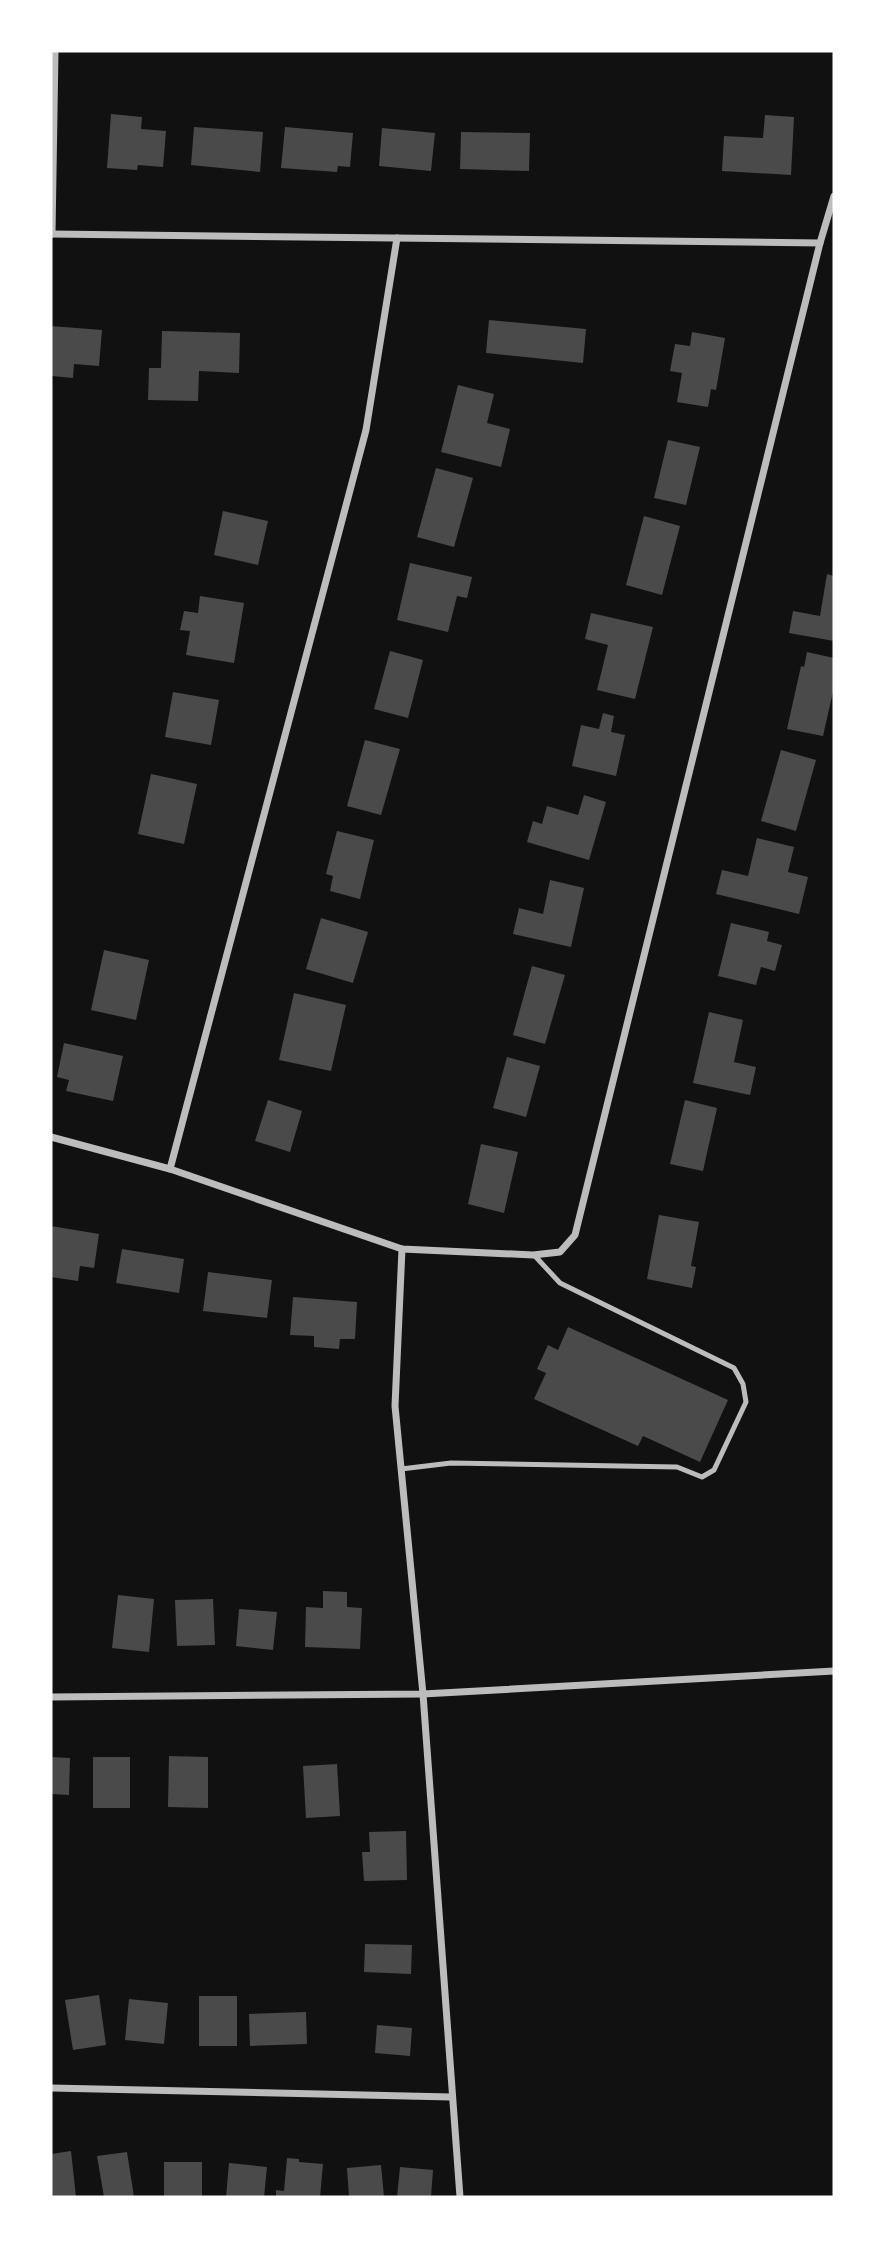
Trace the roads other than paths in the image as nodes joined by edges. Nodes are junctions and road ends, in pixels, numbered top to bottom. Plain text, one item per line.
1 (55, 51) edge
2 (834, 196) edge
3 (51, 234) edge
4 (397, 238) junction
5 (820, 243) junction
6 (51, 1137) edge
7 (170, 1169) junction
8 (402, 1249) junction
9 (533, 1255) junction
10 (401, 1469) junction
11 (834, 1671) edge
12 (423, 1694) junction
13 (51, 1697) edge
14 (51, 2088) edge
15 (451, 2097) junction
16 (460, 2197) edge

1 - 3 street
2 - 5 street
3 - 4 street
4 - 5 street
4 - 7 street
5 - 9 street
6 - 7 street
7 - 8 street
8 - 9 street
8 - 10 street
9 - 10 lane
10 - 12 street
11 - 12 street
12 - 13 street
12 - 15 street
14 - 15 street
15 - 16 street

